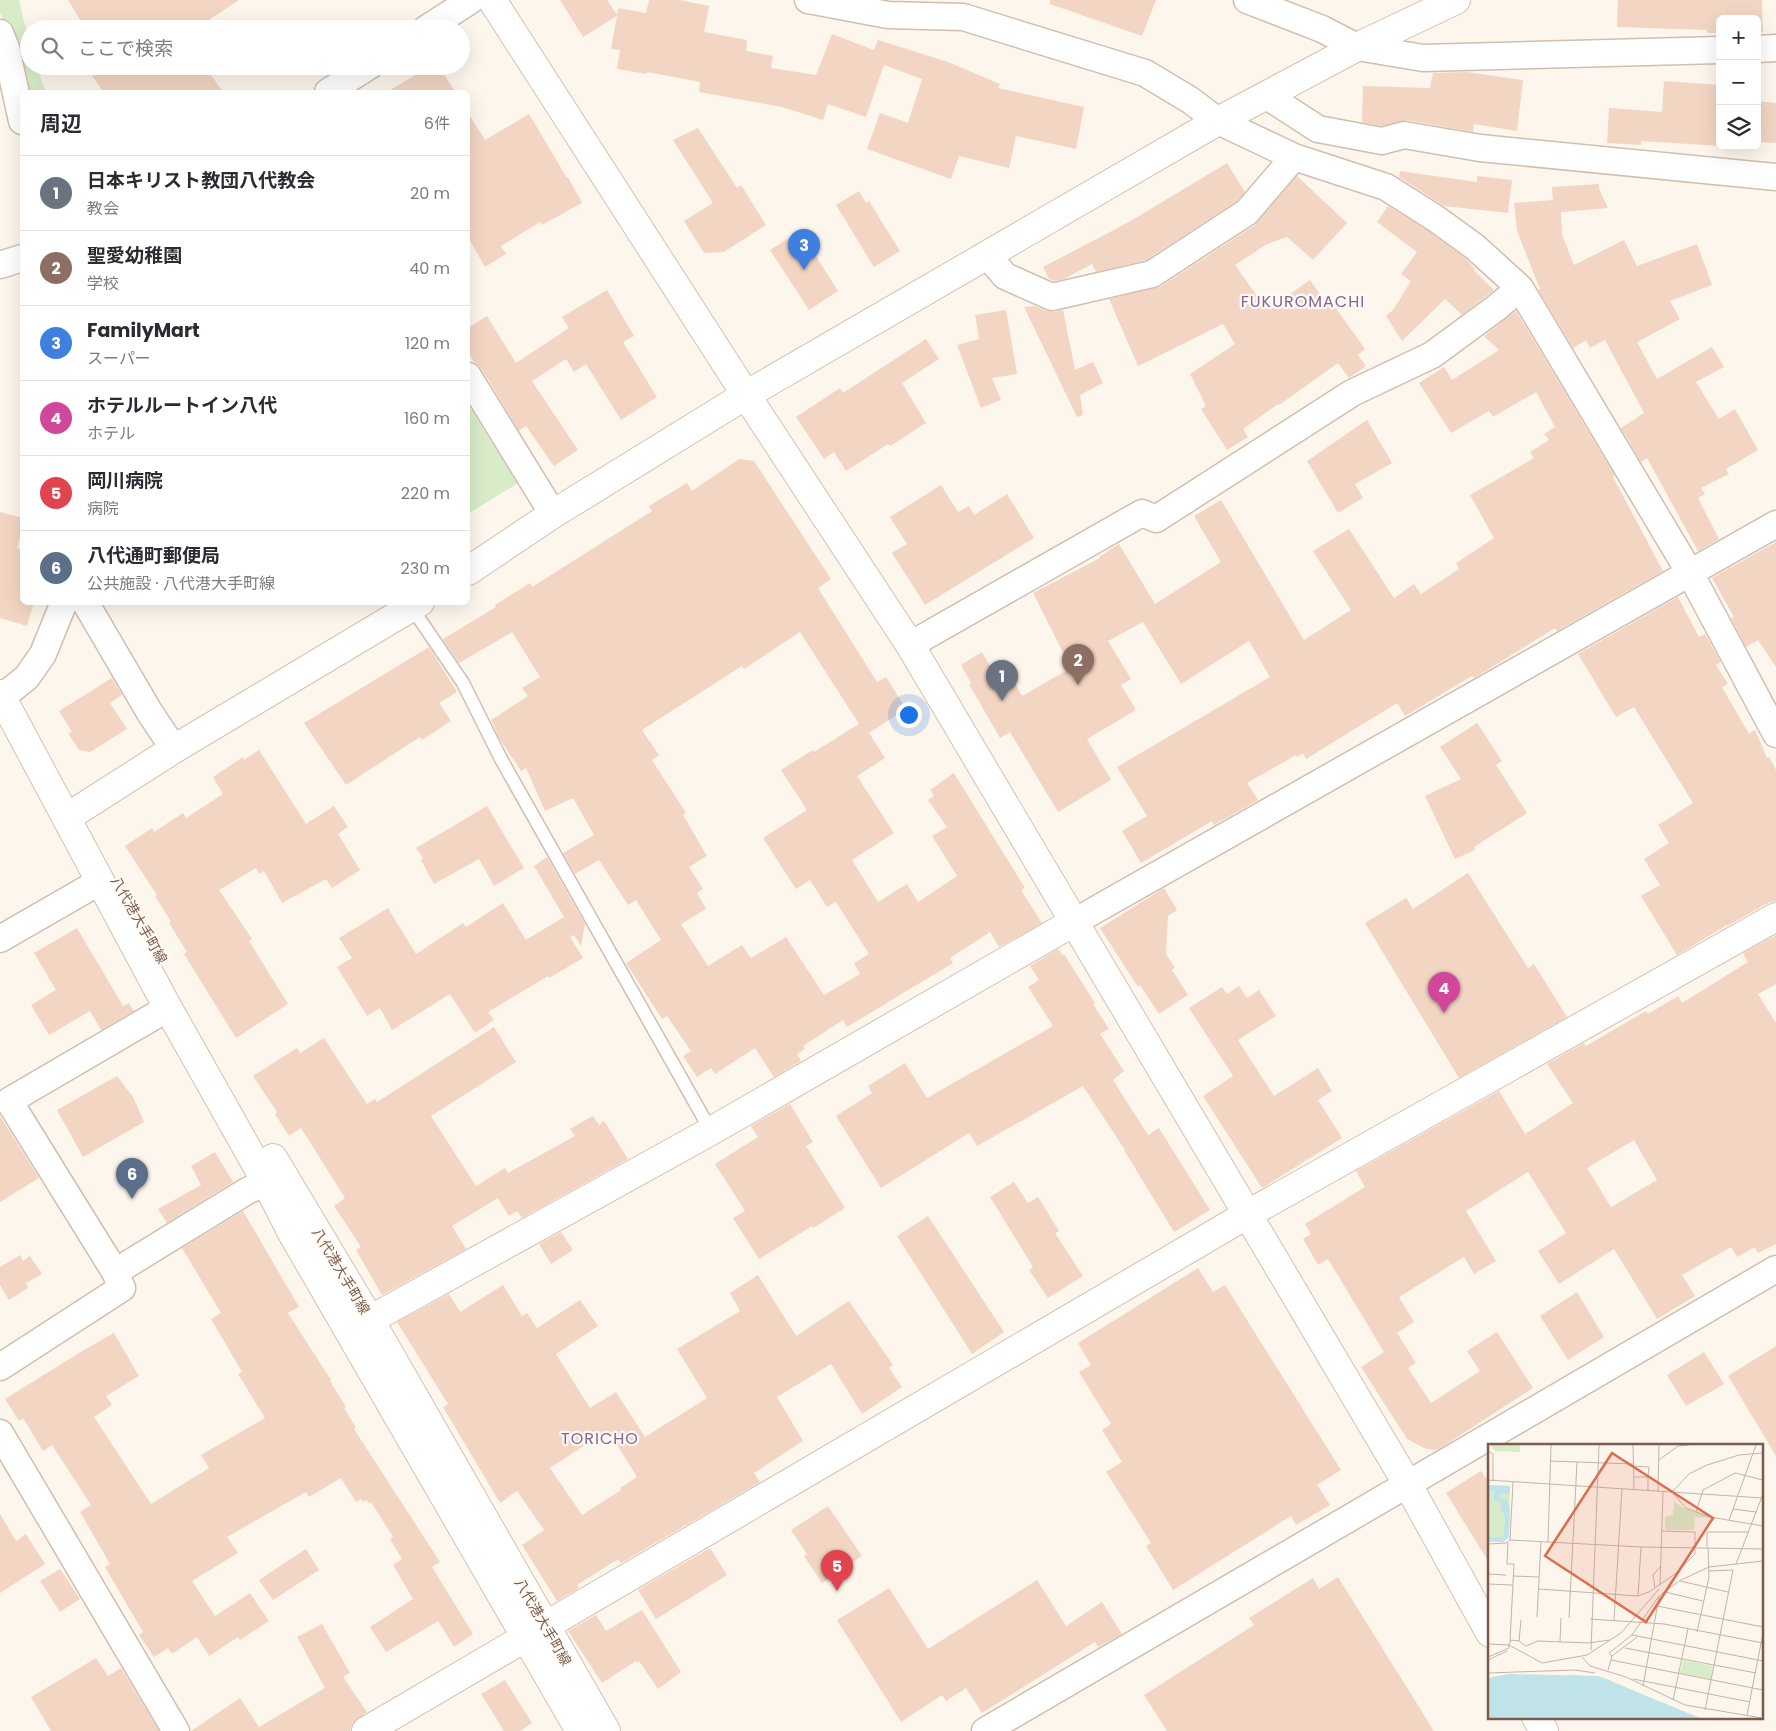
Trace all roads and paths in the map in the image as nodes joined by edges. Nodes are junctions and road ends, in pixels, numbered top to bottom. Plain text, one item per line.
1 (471, 0) edge
2 (492, 0) edge
3 (808, 0) edge
4 (1456, 0) edge
5 (1255, 1) edge
6 (440, 20) edge
7 (0, 33) edge
8 (1358, 47) junction
9 (1776, 48) edge
10 (1761, 49) edge
11 (1716, 50) edge
12 (354, 75) edge
13 (331, 90) edge
14 (1267, 96) junction
15 (20, 112) edge
16 (1218, 121) junction
17 (1294, 156) junction
18 (1776, 177) edge
19 (987, 255) junction
20 (20, 259) edge
21 (0, 265) edge
22 (1520, 288) junction
23 (470, 379) edge
24 (746, 395) junction
25 (553, 514) junction
26 (1776, 524) edge
27 (470, 570) edge
28 (1690, 573) junction
29 (63, 605) edge
30 (87, 605) edge
31 (416, 605) edge
32 (910, 645) junction
33 (1, 697) edge
34 (1776, 734) edge
35 (174, 749) junction
36 (66, 818) junction
37 (99, 882) junction
38 (1776, 917) edge
39 (1074, 922) junction
40 (0, 939) edge
41 (168, 1008) junction
42 (4, 1103) edge
43 (712, 1131) junction
44 (266, 1182) junction
45 (1248, 1214) junction
46 (1776, 1269) edge
47 (115, 1272) junction
48 (359, 1326) junction
49 (0, 1367) edge
50 (0, 1433) edge
51 (1408, 1485) junction
52 (1488, 1629) edge
53 (534, 1632) junction
54 (1537, 1718) edge
55 (176, 1731) edge
56 (366, 1731) edge
57 (580, 1731) edge
58 (606, 1731) edge
59 (985, 1731) edge
60 (1544, 1731) edge

1 - 6 street
2 - 24 street
3 - 16 street
4 - 8 street
5 - 8 street
7 - 15 street
8 - 11 street
8 - 14 street
9 - 10 street
12 - 13 street
14 - 16 street
14 - 18 street
16 - 17 street
16 - 19 street
17 - 19 street
17 - 22 street
19 - 24 street
20 - 21 street
22 - 28 street
22 - 32 street
23 - 25 street
24 - 25 street
24 - 32 street
25 - 27 street
26 - 28 street
28 - 34 street
28 - 39 street
29 - 33 street
30 - 35 street
31 - 35 street
31 - 43 lane
32 - 39 street
33 - 36 street, 八代港大手町線
35 - 36 street
36 - 37 street, 八代港大手町線
36 - 48 street, 八代港大手町線
37 - 40 street
37 - 41 street, 八代港大手町線
38 - 45 street
39 - 43 street
39 - 45 street
41 - 42 street
41 - 44 street, 八代港大手町線
42 - 47 street
43 - 48 street
44 - 47 street
44 - 48 street, 八代港大手町線
45 - 51 street
45 - 53 street
46 - 51 street
47 - 49 street
48 - 53 street, 八代港大手町線
50 - 55 street
51 - 52 street
51 - 59 street
53 - 56 street
53 - 57 street, 八代港大手町線
53 - 58 street, 八代港大手町線
54 - 60 street

